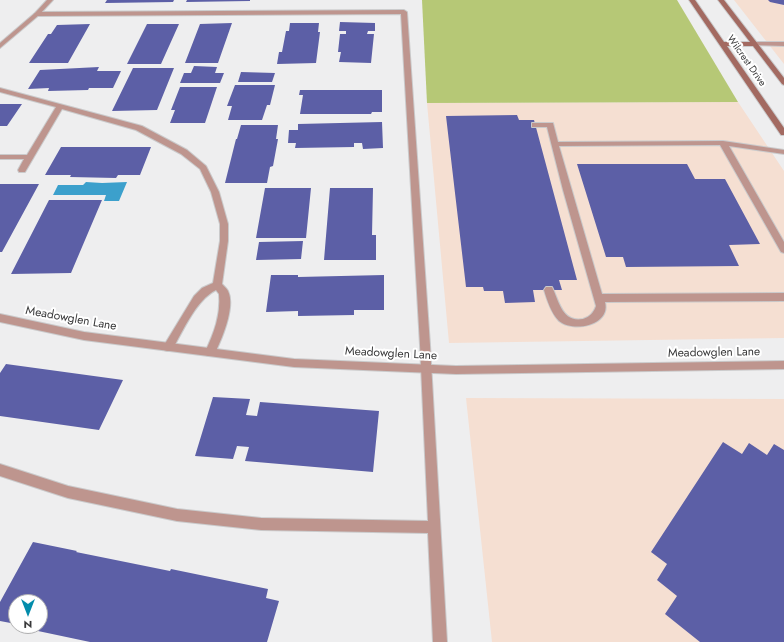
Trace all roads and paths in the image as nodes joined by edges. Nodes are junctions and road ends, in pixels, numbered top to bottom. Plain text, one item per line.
1 (50, 0) edge
2 (692, 0) edge
3 (721, 0) edge
4 (37, 14) junction
5 (722, 44) junction
6 (754, 44) junction
7 (784, 44) edge
8 (0, 46) edge
9 (784, 83) edge
10 (0, 88) edge
11 (60, 106) junction
12 (535, 125) dead end
13 (784, 133) edge
14 (555, 144) junction
15 (723, 144) junction
16 (784, 152) edge
17 (0, 157) edge
18 (30, 157) junction
19 (22, 170) dead end
20 (784, 250) edge
21 (217, 285) junction
22 (549, 290) dead end
23 (784, 297) edge
24 (598, 298) junction
25 (0, 318) edge
26 (168, 347) junction
27 (210, 352) junction
28 (784, 365) edge
29 (426, 368) junction
30 (0, 470) edge
31 (434, 527) junction
32 (440, 642) edge

1 - 4 street
2 - 5 main road, Wilcrest Drive
3 - 6 main road, Wilcrest Drive
4 - 8 street
4 - 29 street
5 - 6 main road
5 - 13 main road, Wilcrest Drive
6 - 7 street
6 - 9 main road, Wilcrest Drive
10 - 11 street
11 - 18 street
11 - 21 street
12 - 14 street
14 - 15 street
14 - 24 street
15 - 16 street
15 - 20 street
17 - 18 street
18 - 19 street
21 - 26 street
21 - 27 street
22 - 24 street
23 - 24 street
25 - 26 street, Meadowglen Lane
26 - 27 street, Meadowglen Lane
27 - 29 street, Meadowglen Lane
28 - 29 street, Meadowglen Lane
29 - 31 street
30 - 31 street
31 - 32 street

